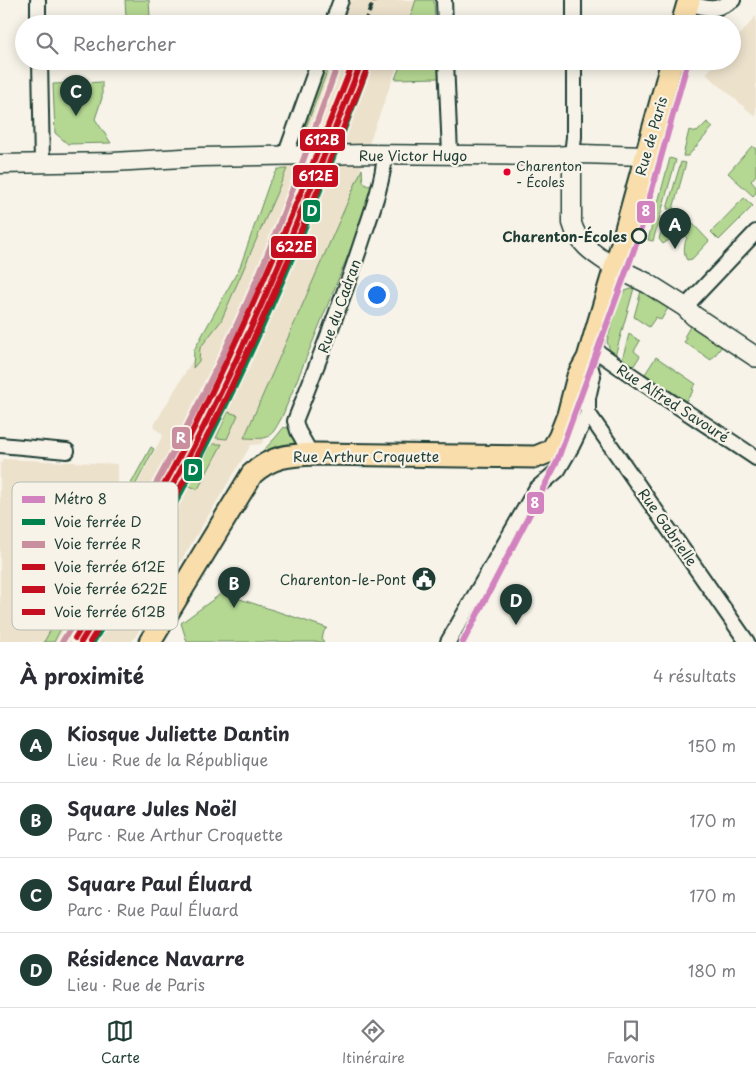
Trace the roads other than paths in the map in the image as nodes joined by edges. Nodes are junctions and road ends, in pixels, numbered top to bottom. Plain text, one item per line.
1 (38, 0) edge
2 (341, 0) edge
3 (444, 0) edge
4 (574, 0) edge
5 (733, 0) edge
6 (688, 1) edge
7 (38, 15) edge
8 (335, 15) edge
9 (445, 15) edge
10 (574, 15) edge
11 (684, 15) edge
12 (40, 70) edge
13 (316, 70) edge
14 (446, 70) edge
15 (574, 70) edge
16 (669, 70) edge
17 (385, 154) junction
18 (450, 154) junction
19 (572, 154) junction
20 (287, 156) junction
21 (645, 156) junction
22 (42, 163) junction
23 (0, 164) edge
24 (756, 232) edge
25 (614, 267) junction
26 (685, 307) junction
27 (589, 353) junction
28 (756, 358) edge
29 (588, 413) junction
30 (0, 445) edge
31 (67, 451) dead end
32 (311, 454) junction
33 (756, 458) edge
34 (178, 596) edge
35 (157, 630) edge
36 (150, 642) edge
37 (448, 642) edge
38 (747, 642) edge

1 - 7 street
2 - 8 street
3 - 9 street
4 - 10 street
5 - 6 street
6 - 11 main road
12 - 22 street
13 - 20 street
14 - 18 street
15 - 19 street
16 - 21 main road, Rue de Paris
17 - 18 street, Rue Victor Hugo
17 - 20 street, Rue Victor Hugo
17 - 32 street, Rue du Cadran
18 - 19 street, Rue Victor Hugo
19 - 21 street, Rue Victor Hugo
19 - 25 street
20 - 22 street, Rue Victor Hugo
21 - 25 main road, Rue de Paris
22 - 23 street, Rue Victor Hugo
24 - 26 street
25 - 26 main road
25 - 27 main road, Rue de Paris
26 - 28 main road
27 - 29 street, Rue de Paris
27 - 32 main road, Rue Arthur Croquette
27 - 33 street, Rue Alfred Savouré
29 - 37 street, Rue de Paris
29 - 38 street, Rue Gabrielle
30 - 31 street
32 - 34 main road, Rue Arthur Croquette
35 - 36 main road, Rue Arthur Croquette

